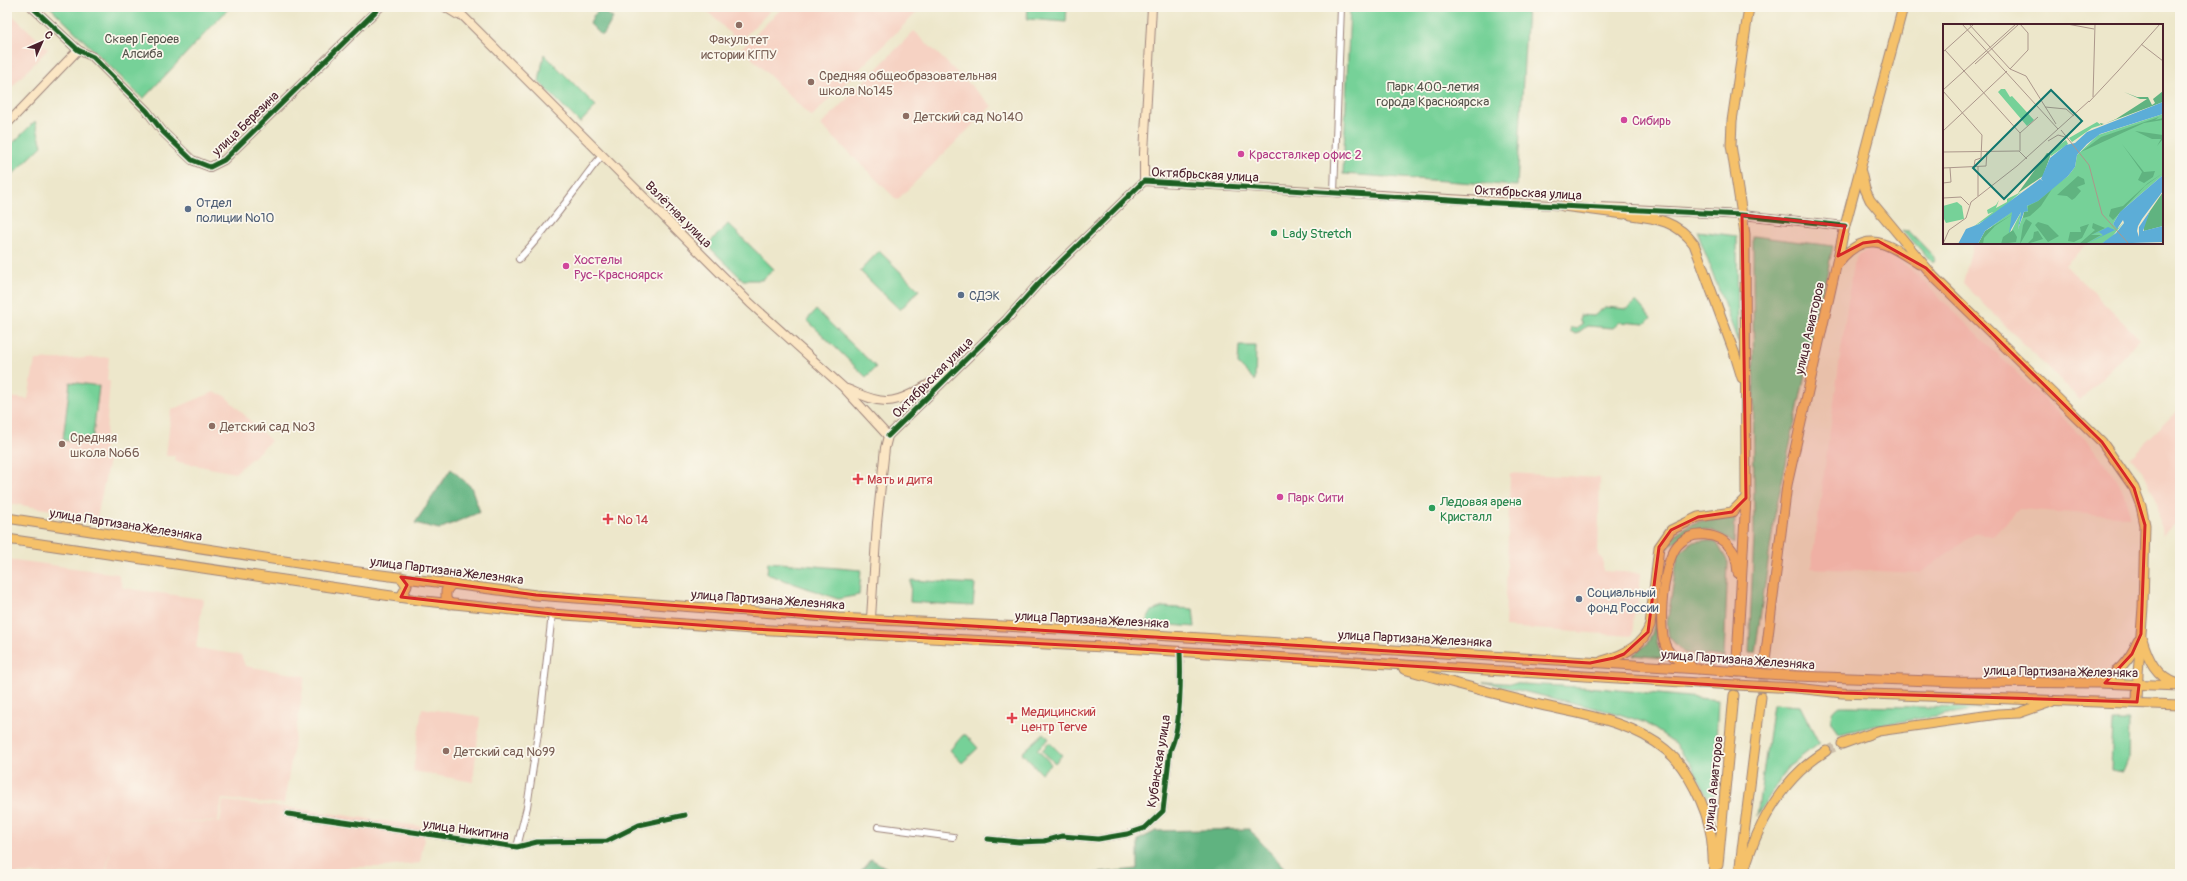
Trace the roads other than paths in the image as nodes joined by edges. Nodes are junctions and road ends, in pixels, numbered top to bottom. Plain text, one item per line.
1 (32, 7) edge
2 (380, 7) edge
3 (445, 7) edge
4 (454, 7) edge
5 (1152, 7) edge
6 (1341, 7) edge
7 (1749, 7) edge
8 (1903, 7) edge
9 (471, 24) junction
10 (78, 50) junction
11 (7, 124) edge
12 (603, 155) junction
13 (1861, 171) junction
14 (1144, 181) junction
15 (1334, 192) junction
16 (1563, 206) joint
17 (1628, 212) junction
18 (1742, 215) junction
19 (1845, 226) junction
20 (519, 259) dead end
21 (1836, 266) junction
22 (1926, 268) junction
23 (956, 368) junction
24 (843, 387) junction
25 (1745, 390) junction
26 (888, 436) junction
27 (1746, 498) junction
28 (7, 518) edge
29 (7, 539) edge
30 (401, 577) junction
31 (451, 585) junction
32 (1742, 591) junction
33 (401, 597) junction
34 (450, 604) junction
35 (552, 614) junction
36 (871, 618) junction
37 (2141, 634) junction
38 (875, 635) junction
39 (1180, 651) junction
40 (1737, 659) tunnel mouth
41 (1765, 660) tunnel mouth
42 (1590, 663) junction
43 (1389, 665) junction
44 (1698, 669) junction
45 (2098, 683) junction
46 (2139, 685) junction
47 (2180, 685) edge
48 (1734, 695) tunnel mouth
49 (1761, 697) tunnel mouth
50 (2056, 700) junction
51 (2137, 702) junction
52 (2180, 704) edge
53 (1842, 744) tunnel mouth
54 (1826, 751) tunnel mouth
55 (288, 814) dead end
56 (685, 815) dead end
57 (878, 827) dead end
58 (953, 837) dead end
59 (988, 839) dead end
60 (517, 847) junction
61 (1714, 874) edge
62 (1717, 874) edge
63 (1739, 874) edge
64 (1743, 874) edge

1 - 10 street, улица Березина
2 - 10 street, улица Березина
3 - 9 street
4 - 9 street, Взлётная улица
5 - 14 street
6 - 15 street
7 - 18 main road
8 - 13 main road, улица Авиаторов
9 - 12 street, Взлётная улица
10 - 11 street
12 - 20 street
12 - 24 street, Взлётная улица
13 - 19 main road, улица Авиаторов
13 - 22 main road
14 - 15 street, Октябрьская улица
14 - 23 street, Октябрьская улица
15 - 16 street, Октябрьская улица
16 - 17 main road
17 - 18 street
17 - 25 main road
18 - 19 street
18 - 25 main road
19 - 21 main road, улица Авиаторов
21 - 22 main road
21 - 41 main road, улица Авиаторов
22 - 37 main road
23 - 24 street
23 - 26 street, Октябрьская улица
24 - 26 street, Взлётная улица
25 - 27 main road
26 - 36 street, Октябрьская улица
27 - 32 main road
27 - 42 main road
28 - 30 main road, улица Партизана Железняка
29 - 33 main road, улица Партизана Железняка
30 - 31 main road, улица Партизана Железняка
30 - 33 main road
31 - 34 main road
31 - 36 main road, улица Партизана Железняка
32 - 40 main road
32 - 44 main road
33 - 34 main road, улица Партизана Железняка
34 - 35 main road, улица Партизана Железняка
35 - 38 main road, улица Партизана Железняка
35 - 60 street, улица Никитина
36 - 38 main road
36 - 42 main road, улица Партизана Железняка
37 - 45 main road
37 - 46 main road
37 - 47 main road
38 - 39 main road, улица Партизана Железняка
39 - 43 main road, улица Партизана Железняка
39 - 59 street, Кубанская улица
42 - 44 main road, улица Партизана Железняка
43 - 50 main road, улица Партизана Железняка, bridge
43 - 61 main road
44 - 45 main road, улица Партизана Железняка, bridge
45 - 46 main road, улица Партизана Железняка
46 - 47 main road, улица Партизана Железняка
46 - 51 main road
48 - 62 main road, улица Авиаторов
49 - 63 main road
50 - 51 main road, улица Партизана Железняка
50 - 53 main road
51 - 52 main road, улица Партизана Железняка
54 - 64 main road
55 - 60 street, улица Никитина
56 - 60 street, улица Никитина
57 - 58 street

